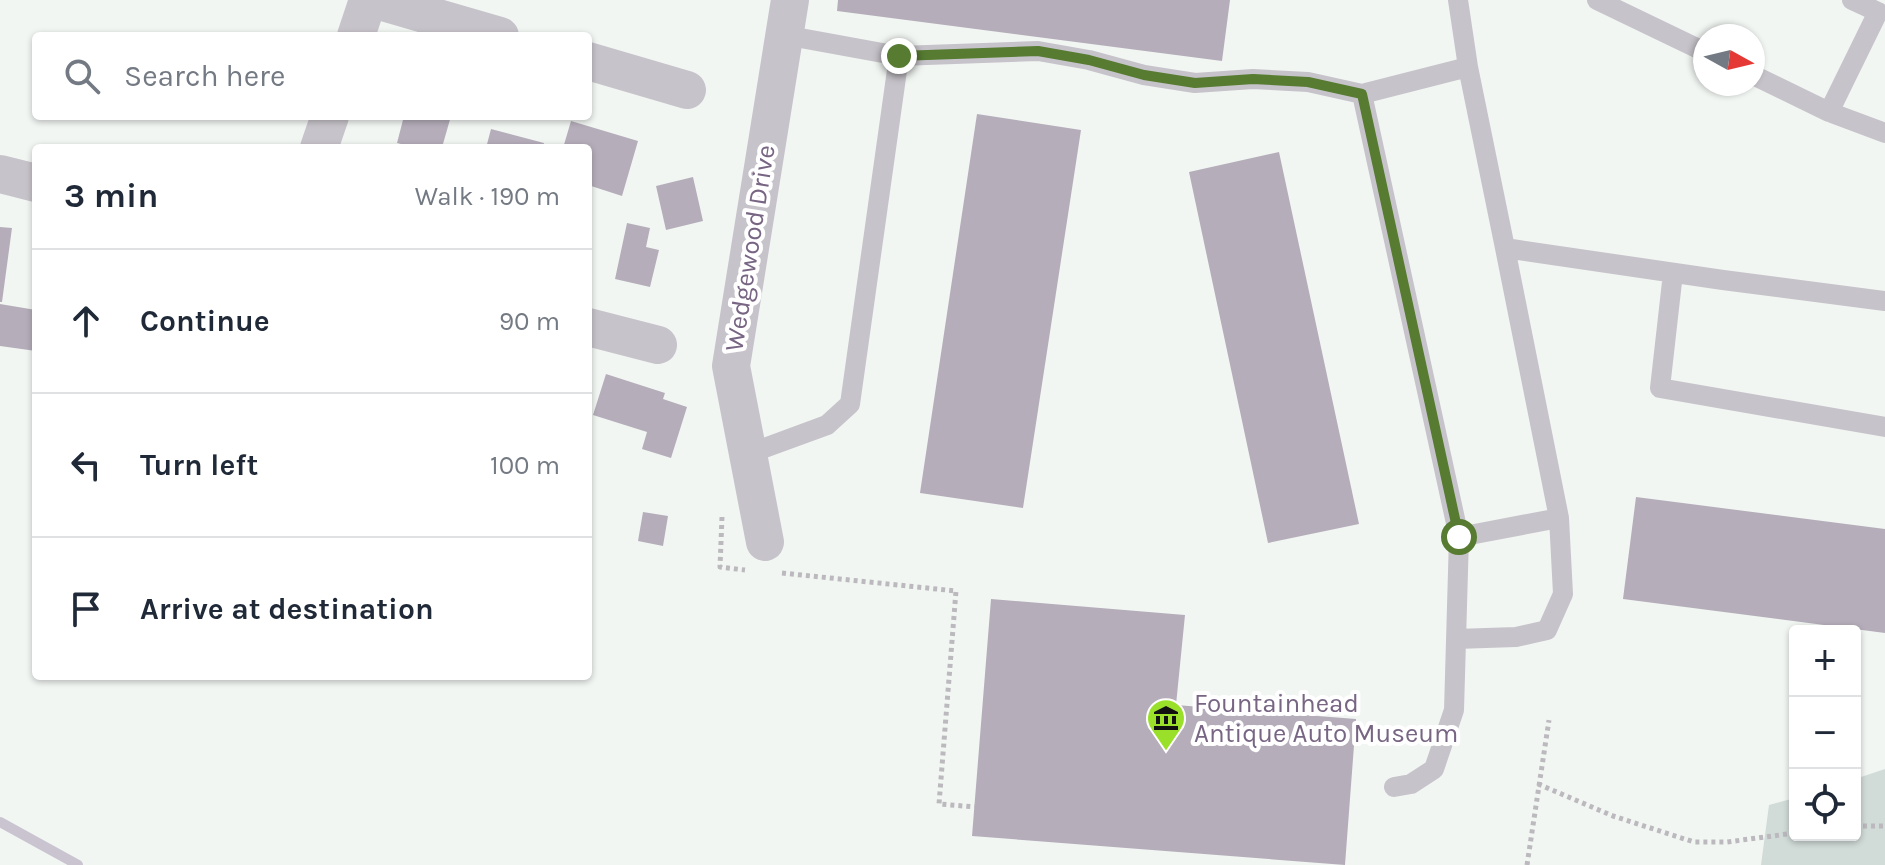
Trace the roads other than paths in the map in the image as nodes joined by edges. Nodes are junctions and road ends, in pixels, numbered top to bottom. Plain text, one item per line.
1 (368, 0) edge
2 (376, 0) edge
3 (1458, 0) edge
4 (1597, 0) edge
5 (1852, 0) edge
6 (787, 18) edge
7 (357, 32) edge
8 (486, 32) edge
9 (1693, 46) edge
10 (899, 56) junction
11 (592, 62) edge
12 (1468, 67) junction
13 (1765, 81) edge
14 (687, 90) dead end
15 (1362, 94) junction
16 (1829, 112) junction
17 (329, 120) edge
18 (1885, 133) edge
19 (320, 144) edge
20 (0, 174) edge
21 (32, 182) edge
22 (1505, 248) junction
23 (1673, 273) junction
24 (1885, 301) edge
25 (592, 328) edge
26 (658, 345) dead end
27 (1885, 427) edge
28 (748, 454) junction
29 (1559, 518) junction
30 (1459, 537) junction
31 (765, 542) dead end
32 (1456, 639) junction
33 (1394, 787) dead end

1 - 7 street
2 - 8 street
3 - 12 lane
4 - 9 lane
5 - 16 lane
6 - 10 lane
6 - 28 street, Wedgewood Drive
10 - 15 lane
10 - 28 lane
11 - 14 street
12 - 15 lane
12 - 22 lane
13 - 16 lane
15 - 30 lane
16 - 18 lane
17 - 19 street
20 - 21 street
22 - 23 lane
22 - 29 lane
23 - 24 lane
23 - 27 lane
25 - 26 street
28 - 31 street, Wedgewood Drive
29 - 30 lane
29 - 32 lane
30 - 32 lane
32 - 33 lane

